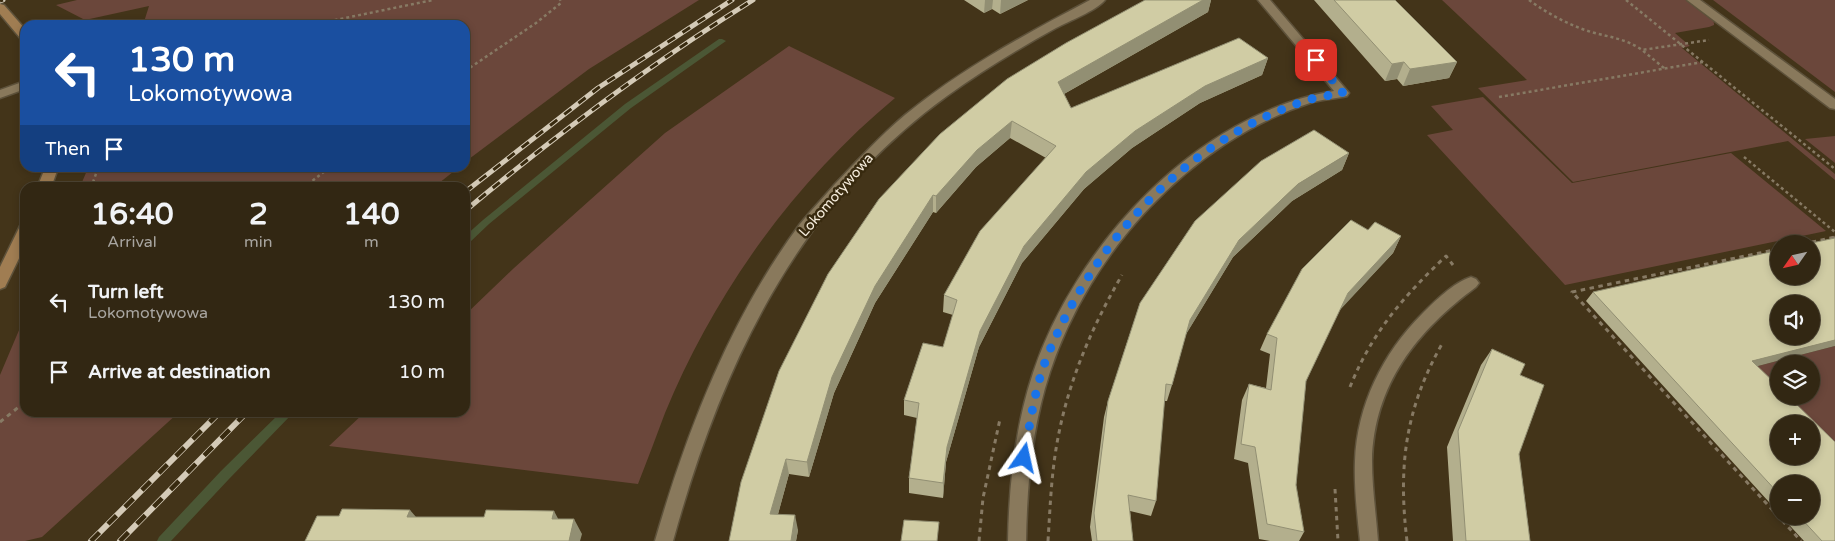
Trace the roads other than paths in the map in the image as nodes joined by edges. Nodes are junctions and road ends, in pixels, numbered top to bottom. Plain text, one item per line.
1 (1100, 0) edge
2 (1264, 0) edge
3 (1693, 0) edge
4 (0, 7) edge
5 (20, 30) edge
6 (20, 87) edge
7 (0, 94) edge
8 (1835, 105) edge
9 (20, 241) edge
10 (0, 283) edge
11 (1471, 283) dead end
12 (664, 541) edge
13 (1017, 541) edge
14 (1369, 541) edge

1 - 12 street, Lokomotywowa
2 - 13 street
3 - 8 street
4 - 5 street
6 - 7 street
9 - 10 street
11 - 14 street

